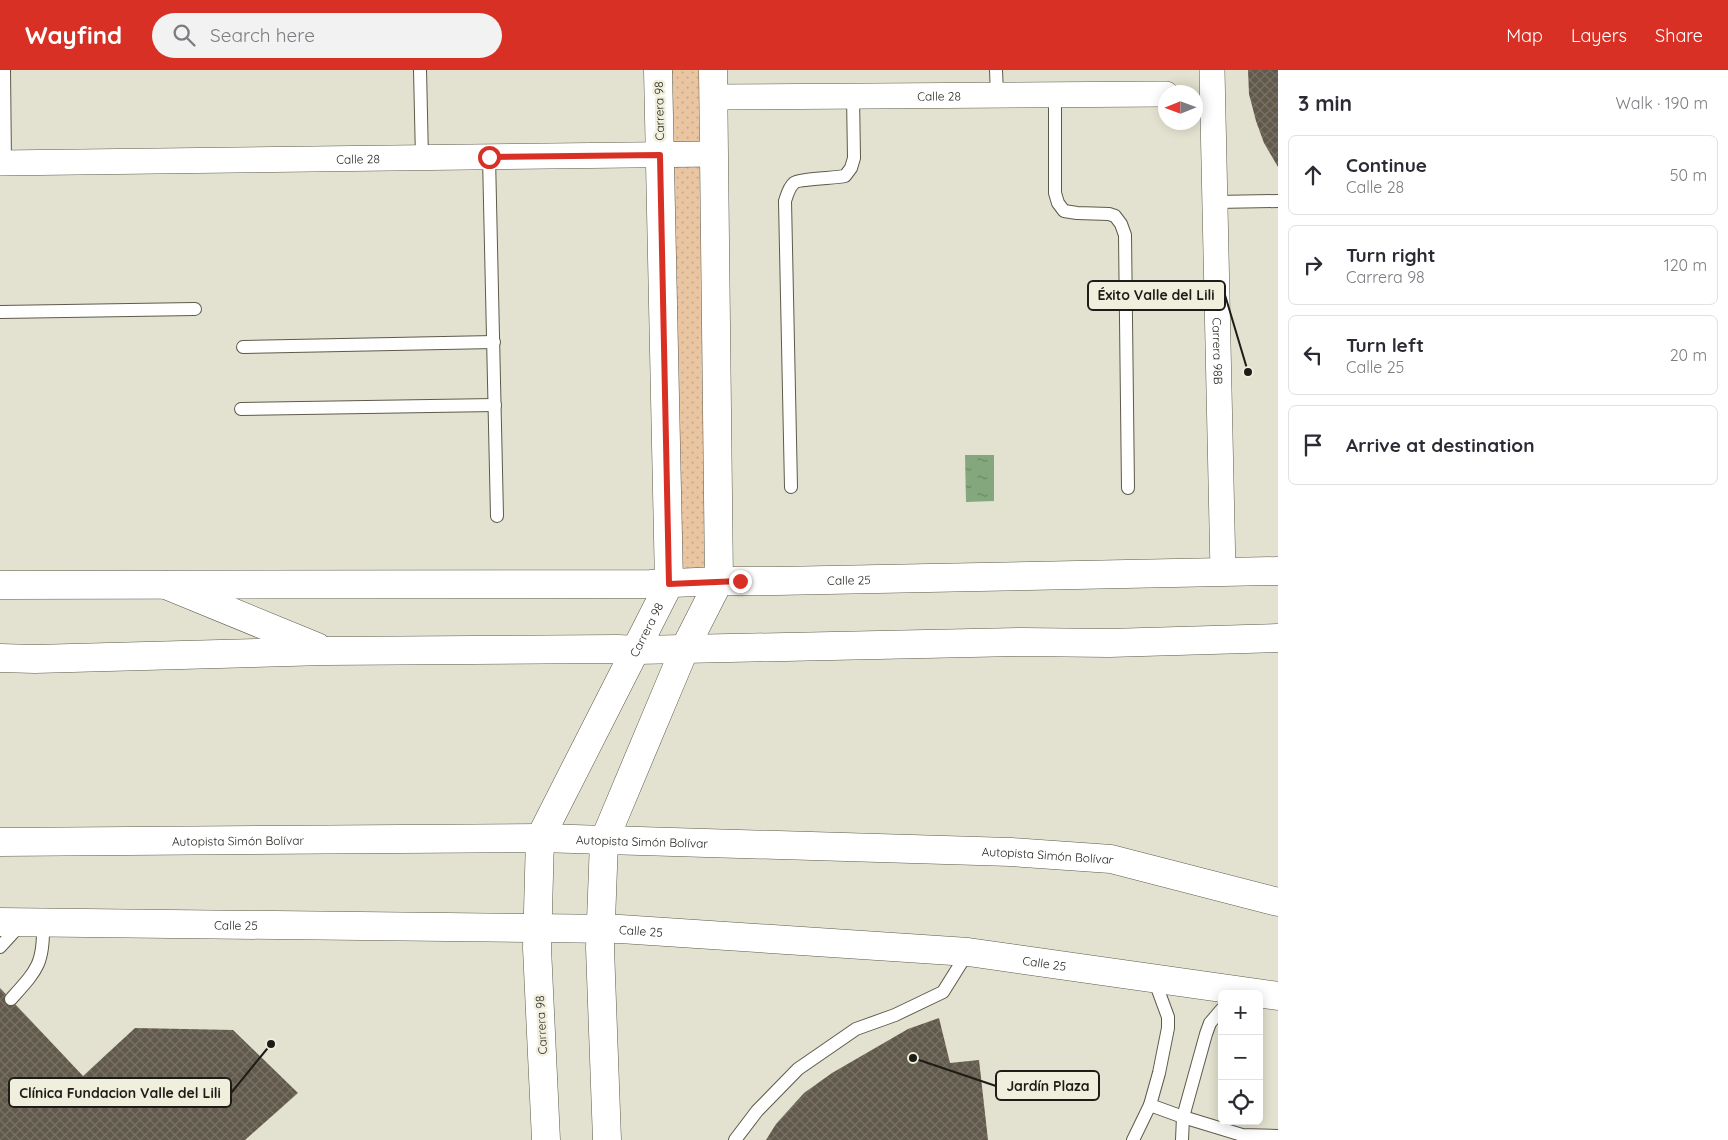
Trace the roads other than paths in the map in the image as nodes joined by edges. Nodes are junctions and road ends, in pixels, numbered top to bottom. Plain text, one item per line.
1 (4, 70) edge
2 (420, 70) edge
3 (658, 70) edge
4 (713, 70) edge
5 (996, 70) edge
6 (1207, 86) edge
7 (1055, 94) junction
8 (1158, 94) edge
9 (997, 95) junction
10 (853, 96) junction
11 (713, 97) junction
12 (714, 154) junction
13 (660, 155) junction
14 (489, 157) junction
15 (422, 158) junction
16 (3, 163) edge
17 (1278, 201) edge
18 (1215, 202) junction
19 (195, 309) dead end
20 (0, 312) edge
21 (494, 342) junction
22 (243, 347) dead end
23 (495, 405) junction
24 (241, 409) dead end
25 (791, 487) dead end
26 (1128, 488) dead end
27 (497, 516) dead end
28 (1278, 571) edge
29 (1223, 572) junction
30 (719, 581) junction
31 (669, 584) junction
32 (0, 585) edge
33 (166, 585) junction
34 (1278, 638) edge
35 (685, 648) junction
36 (637, 650) junction
37 (325, 651) junction
38 (0, 658) edge
39 (35, 659) junction
40 (0, 672) edge
41 (0, 832) edge
42 (540, 838) junction
43 (604, 841) junction
44 (0, 842) edge
45 (37, 842) junction
46 (1278, 902) edge
47 (22, 923) edge
48 (537, 928) junction
49 (600, 929) junction
50 (0, 947) edge
51 (968, 952) junction
52 (1154, 977) junction
53 (1218, 994) edge
54 (1278, 996) edge
55 (1263, 997) edge
56 (11, 1000) dead end
57 (1218, 1013) edge
58 (1150, 1105) junction
59 (1183, 1117) junction
60 (1278, 1136) edge
61 (546, 1140) edge
62 (607, 1140) edge
63 (735, 1140) edge
64 (1133, 1140) edge
65 (1182, 1140) edge

1 - 16 lane
2 - 15 lane
3 - 13 main road, Carrera 98
4 - 11 main road
5 - 9 lane
6 - 18 street, Carrera 98B
7 - 8 street, Calle 28
7 - 9 street, Calle 28
7 - 26 lane
9 - 10 street, Calle 28
10 - 11 street, Calle 28
10 - 25 lane
11 - 12 main road
12 - 13 street, Calle 28
12 - 30 main road
13 - 14 street, Calle 28
13 - 31 main road, Carrera 98
14 - 15 street, Calle 28
14 - 21 lane
15 - 16 street, Calle 28
17 - 18 lane
18 - 29 street, Carrera 98B
19 - 20 lane
21 - 22 lane
21 - 23 lane
23 - 24 lane
23 - 27 lane
28 - 29 main road, Calle 25
29 - 30 main road, Calle 25
30 - 31 main road, Calle 25
30 - 35 main road
31 - 33 main road, Calle 25
31 - 36 main road, Carrera 98
32 - 33 main road, Calle 25
33 - 37 main road
34 - 35 main road
35 - 36 main road
35 - 43 main road
36 - 37 main road
36 - 42 main road, Carrera 98
37 - 39 main road
38 - 39 main road
39 - 40 main road
41 - 45 main road
42 - 43 main road, Autopista Simón Bolívar
42 - 45 main road, Autopista Simón Bolívar
42 - 48 main road, Carrera 98
43 - 46 main road, Autopista Simón Bolívar
43 - 49 main road
44 - 45 main road, Autopista Simón Bolívar
47 - 48 main road, Calle 25
47 - 50 lane
47 - 56 lane
48 - 49 main road, Calle 25
48 - 61 main road, Carrera 98
49 - 51 main road, Calle 25
49 - 62 main road
51 - 52 main road, Calle 25
51 - 63 lane
52 - 53 main road, Calle 25
52 - 58 lane
54 - 55 main road, Calle 25
57 - 59 lane
58 - 59 lane
58 - 64 lane
59 - 60 lane
59 - 65 lane

